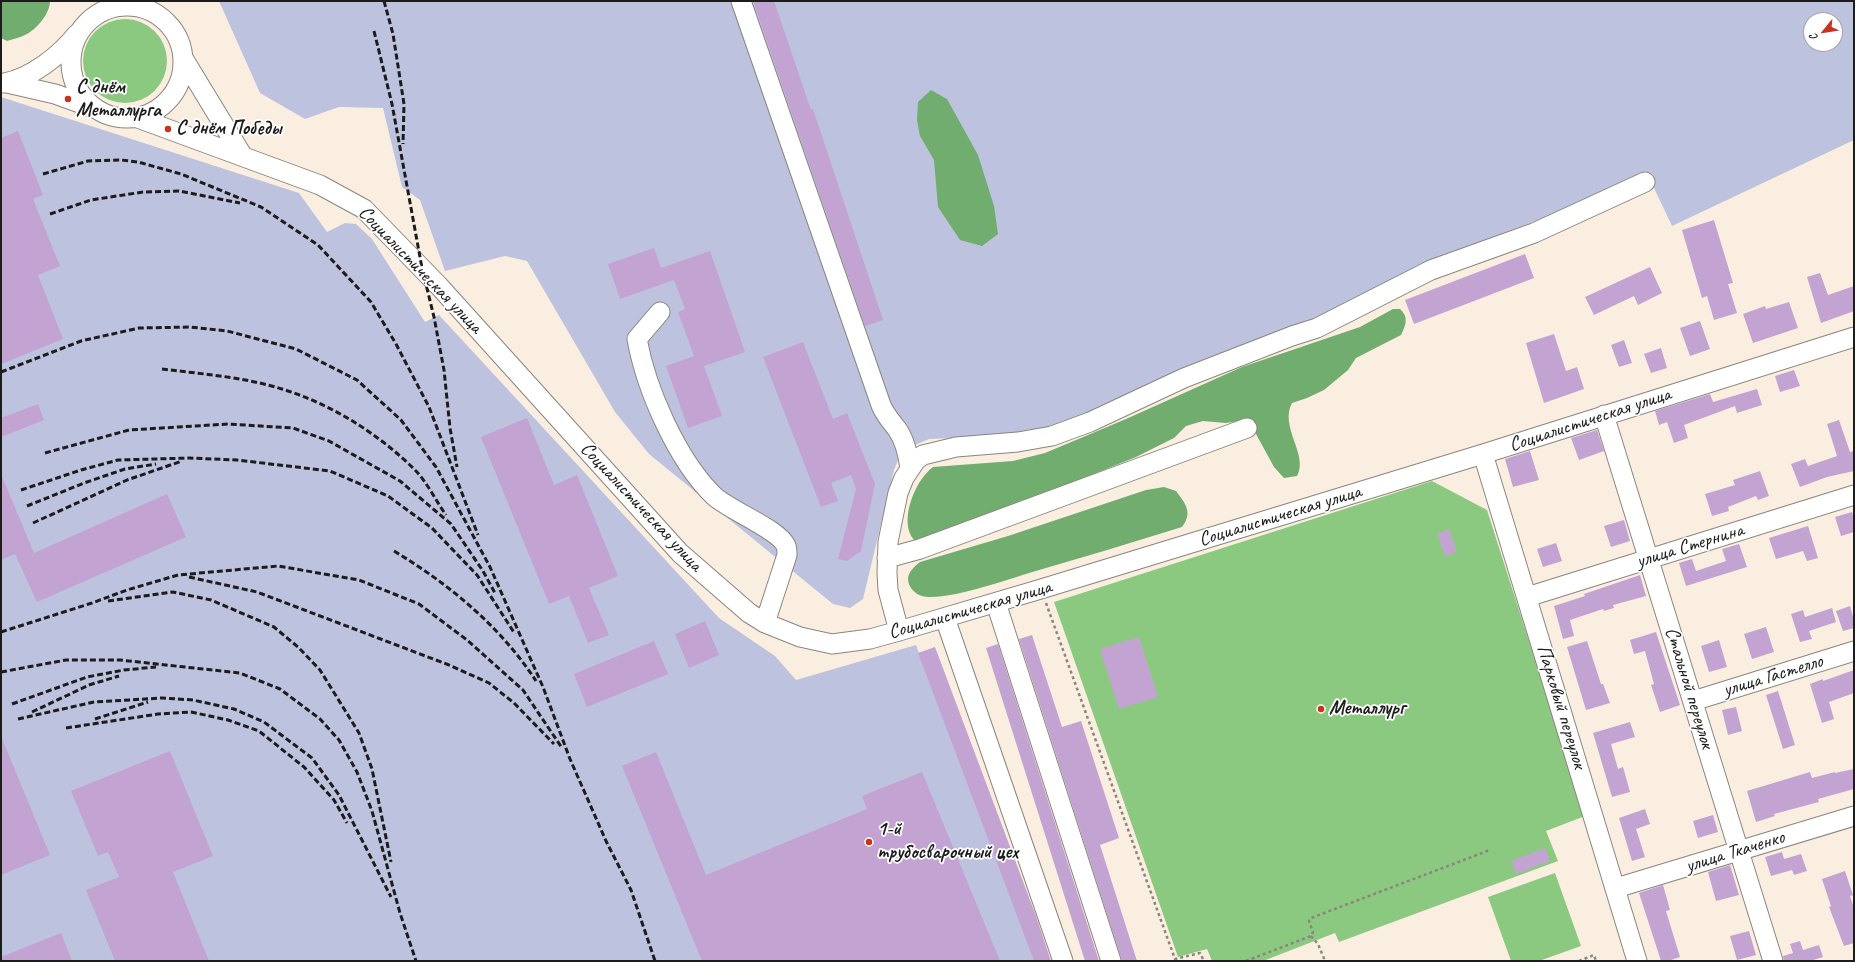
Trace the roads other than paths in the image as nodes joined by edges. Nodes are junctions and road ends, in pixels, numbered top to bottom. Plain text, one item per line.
1 (163, 1) edge
2 (741, 1) edge
3 (92, 15) edge
4 (176, 34) junction
5 (183, 58) junction
6 (4, 83) edge
7 (108, 114) junction
8 (135, 117) junction
9 (242, 155) junction
10 (1645, 182) dead end
11 (660, 312) dead end
12 (1854, 337) edge
13 (1604, 415) junction
14 (1246, 428) dead end
15 (1483, 454) junction
16 (910, 468) junction
17 (1854, 495) edge
18 (887, 558) junction
19 (1649, 559) junction
20 (1527, 597) junction
21 (997, 606) dead end
22 (945, 618) junction
23 (765, 623) junction
24 (899, 631) junction
25 (1854, 651) edge
26 (1693, 701) junction
27 (1854, 816) edge
28 (1739, 851) junction
29 (1616, 888) junction
30 (1063, 961) edge
31 (1111, 961) edge
32 (1637, 961) edge
33 (1773, 961) edge

1 - 4 street
2 - 16 street
3 - 4 street
3 - 6 street
3 - 7 street
4 - 5 street
5 - 8 street
5 - 9 street
6 - 7 street
7 - 8 street
8 - 9 street, Социалистическая улица
9 - 23 street, Социалистическая улица
10 - 16 street
11 - 23 street
12 - 13 street, Социалистическая улица
13 - 15 street, Социалистическая улица
13 - 19 street, Стальной переулок
14 - 18 street
15 - 20 street, Парковый переулок
15 - 22 street, Социалистическая улица
16 - 18 street
17 - 19 street, улица Стернина
18 - 24 street
19 - 20 street, улица Стернина
19 - 26 street, Стальной переулок
20 - 29 street, Парковый переулок
21 - 31 street
22 - 24 street, Социалистическая улица
22 - 30 street
23 - 24 street, Социалистическая улица
25 - 26 street, улица Гастелло
26 - 28 street, Стальной переулок
27 - 28 street, улица Ткаченко
28 - 29 street, улица Ткаченко
28 - 33 street, Стальной переулок
29 - 32 street, Парковый переулок

